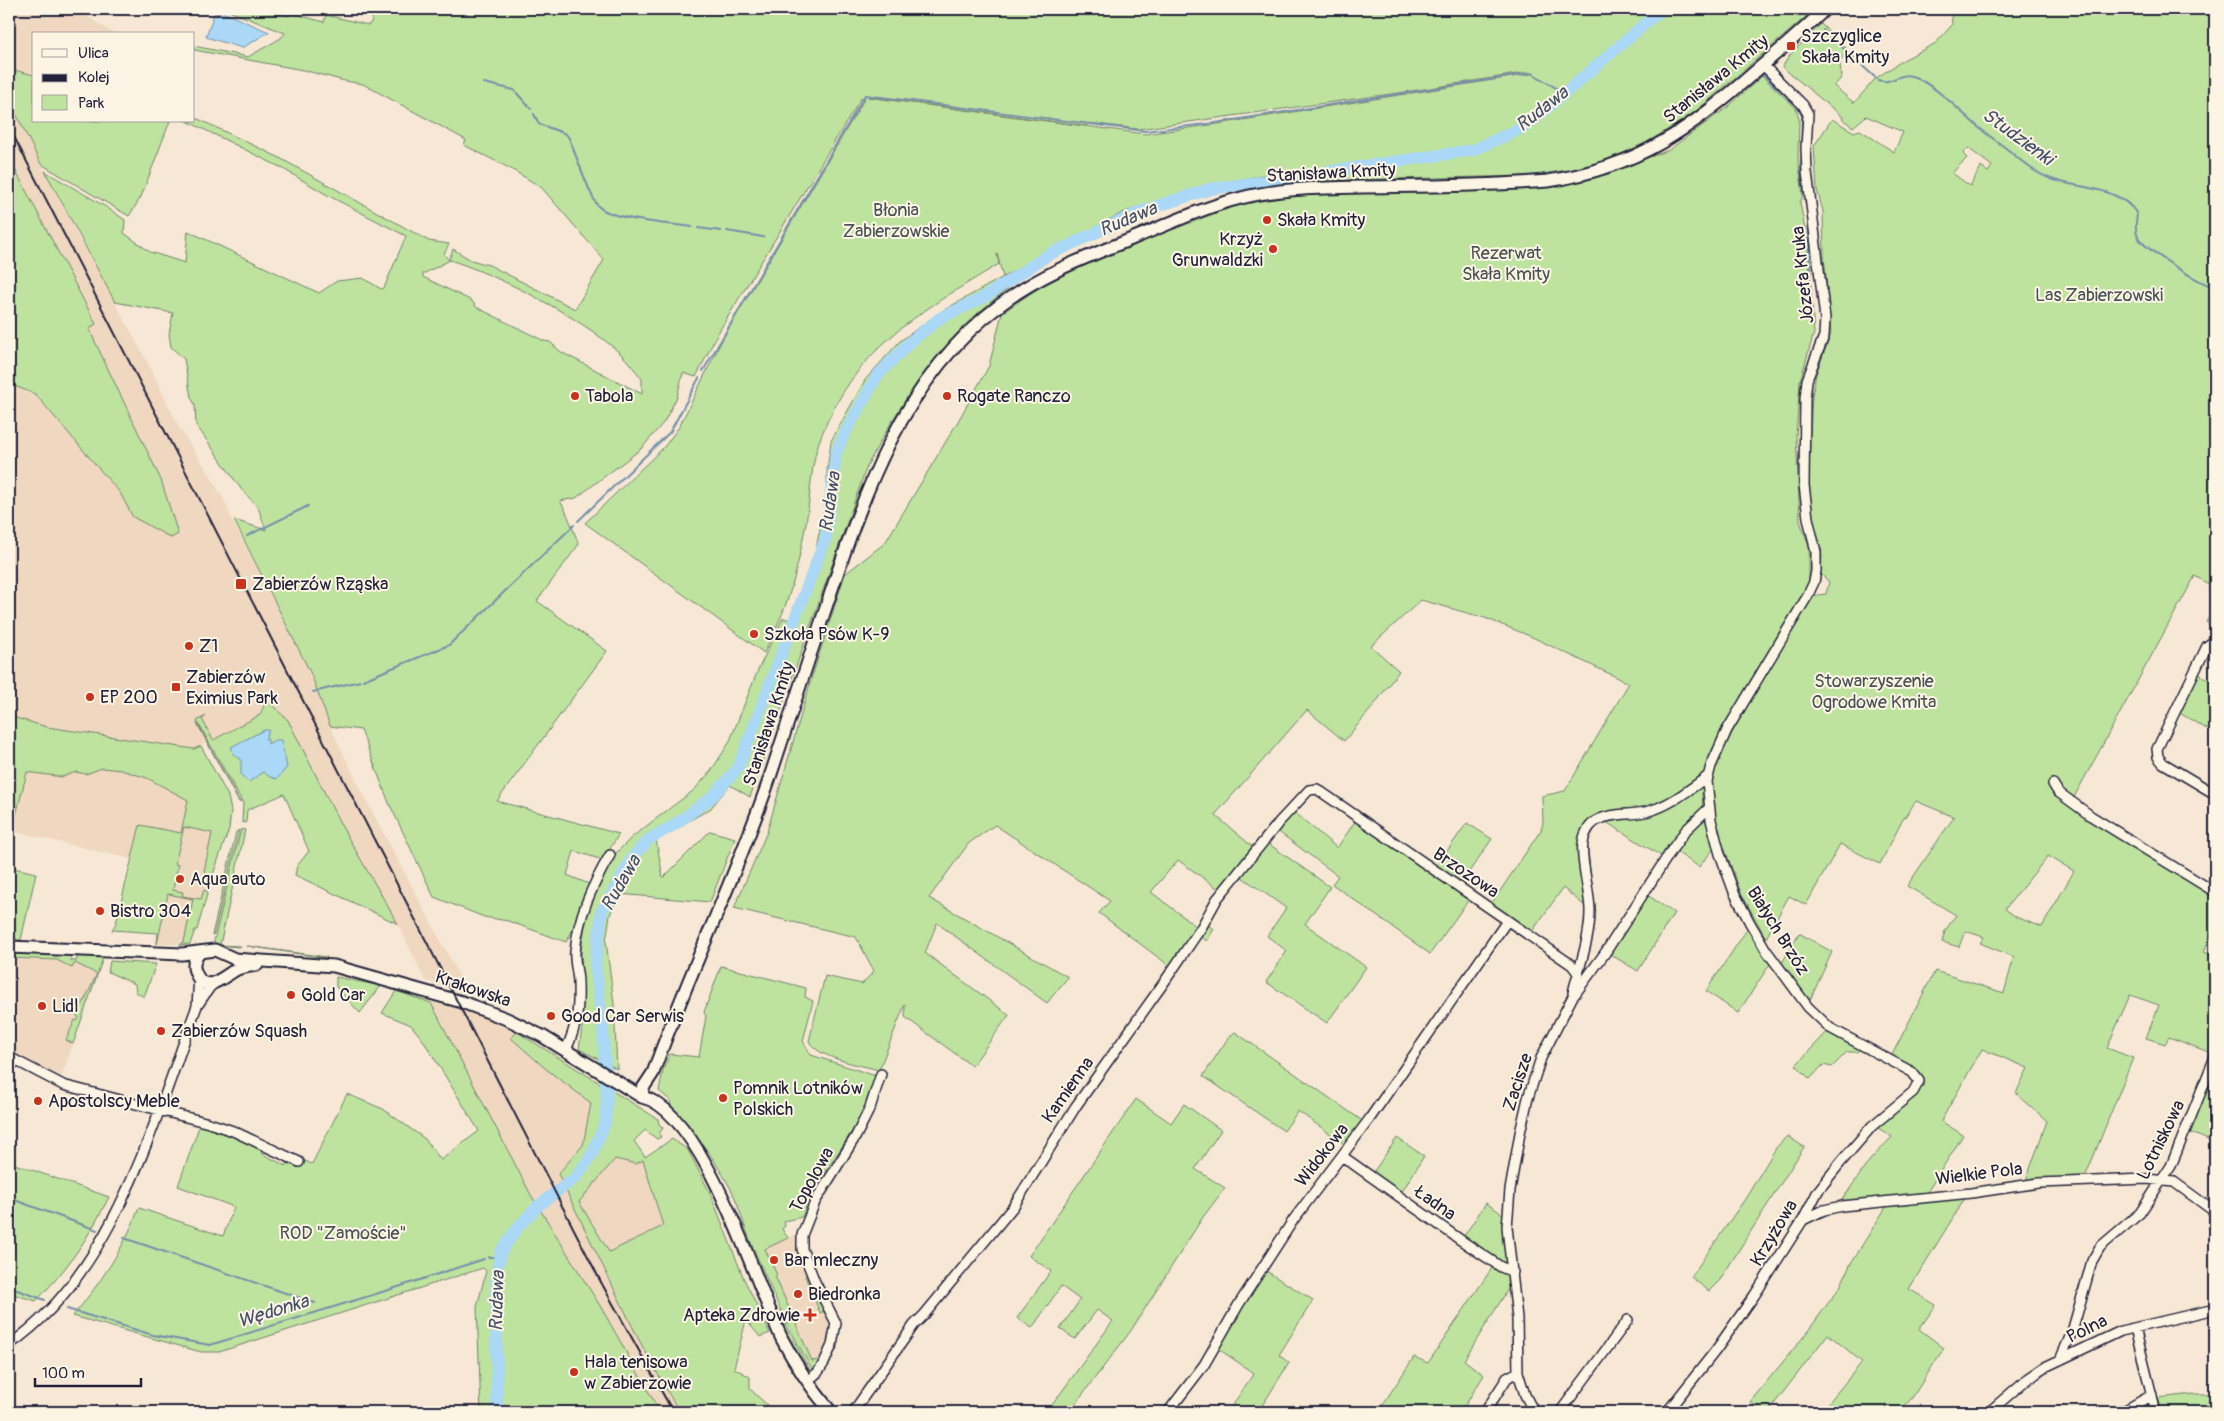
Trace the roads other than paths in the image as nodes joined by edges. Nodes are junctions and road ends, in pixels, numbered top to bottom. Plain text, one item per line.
1 (1824, 9) edge
2 (1763, 64) junction
3 (1813, 585) joint
4 (2215, 640) edge
5 (1708, 776) junction
6 (2053, 784) dead end
7 (1312, 789) joint
8 (2215, 794) edge
9 (1709, 808) junction
10 (610, 855) dead end
11 (2215, 892) edge
12 (1507, 921) junction
13 (9, 947) edge
14 (201, 952) junction
15 (163, 953) junction
16 (229, 956) junction
17 (276, 962) junction
18 (230, 974) junction
19 (1578, 974) junction
20 (197, 975) junction
21 (215, 983) junction
22 (1572, 998) junction
23 (197, 1006) junction
24 (566, 1050) junction
25 (2215, 1056) edge
26 (9, 1057) edge
27 (881, 1074) dead end
28 (1919, 1081) joint
29 (642, 1097) junction
30 (158, 1110) junction
31 (1342, 1156) junction
32 (300, 1162) dead end
33 (2162, 1180) junction
34 (2215, 1212) edge
35 (1803, 1220) junction
36 (1512, 1272) junction
37 (2215, 1309) edge
38 (1628, 1320) dead end
39 (2135, 1328) junction
40 (9, 1345) edge
41 (2060, 1360) junction
42 (1518, 1372) junction
43 (807, 1382) junction
44 (2152, 1395) junction
45 (831, 1412) edge
46 (853, 1412) edge
47 (1168, 1412) edge
48 (1485, 1412) edge
49 (1534, 1412) edge
50 (1560, 1412) edge
51 (1667, 1412) edge
52 (1989, 1412) edge
53 (2122, 1412) edge
54 (2156, 1412) edge

1 - 2 main road, Stanisława Kmity
2 - 3 street, Józefa Kruka
2 - 29 main road, Stanisława Kmity
3 - 5 street, Białych Brzóz
4 - 8 street
5 - 9 street, Białych Brzóz
5 - 19 street
6 - 11 street
7 - 12 street, Brzozowa
7 - 46 street, Kamienna
9 - 22 street, Zacisze
9 - 28 street, Białych Brzóz
10 - 24 street
12 - 19 street, Brzozowa
12 - 31 street, Widokowa
13 - 15 main road
14 - 15 main road
14 - 16 main road
14 - 20 main road
15 - 20 main road
16 - 17 main road, Krakowska
16 - 18 main road
17 - 18 main road, Krakowska
17 - 24 main road, Krakowska
18 - 21 main road
19 - 22 street
20 - 21 main road
20 - 23 street
21 - 23 street
22 - 36 street, Zacisze
23 - 30 street
24 - 29 main road, Krakowska
25 - 33 street, Lotniskowa
26 - 30 street
27 - 43 street, Topolowa
28 - 35 street, Krzyżowa
29 - 43 main road, Krakowska
30 - 32 street
30 - 40 street
31 - 36 street, Ładna
31 - 47 street, Widokowa
33 - 34 street
33 - 35 street, Wielkie Pola
33 - 41 street, Lotniskowa
35 - 51 street, Krzyżowa
36 - 42 street, Zacisze
37 - 39 street, Polna
38 - 50 street
39 - 41 street, Polna
39 - 44 street
41 - 52 street, Polna
42 - 48 street
42 - 49 street, Zacisze
43 - 45 main road, Krakowska
44 - 53 street
44 - 54 street

